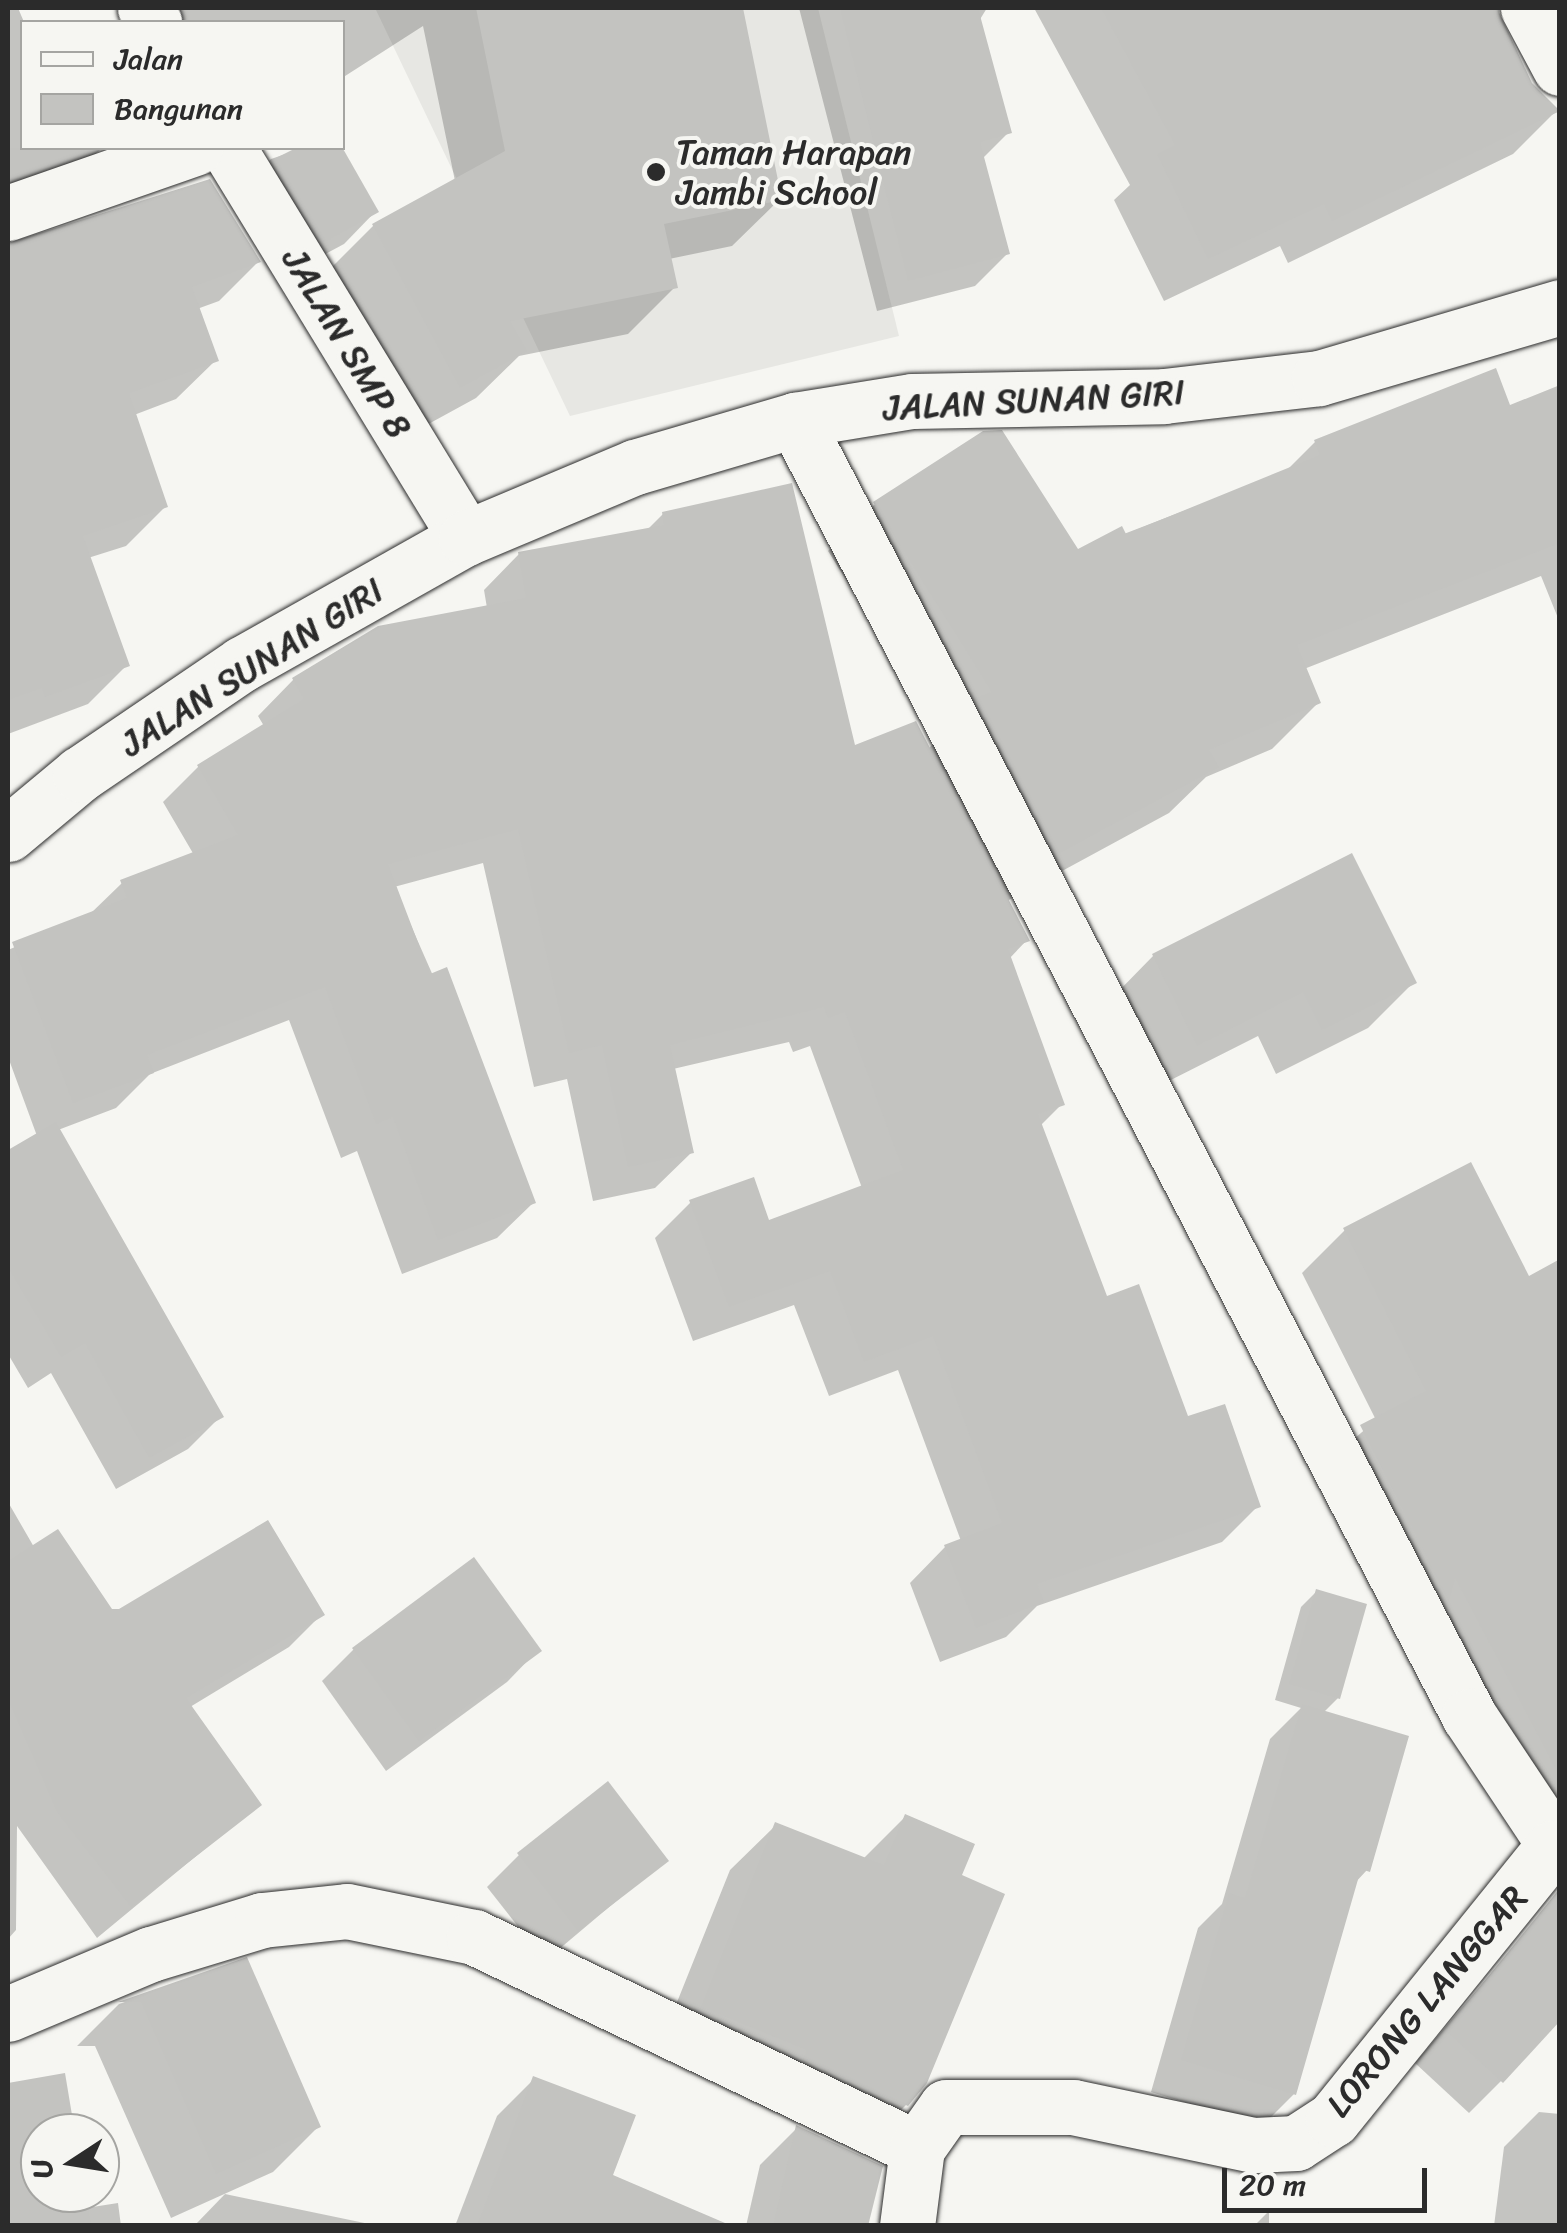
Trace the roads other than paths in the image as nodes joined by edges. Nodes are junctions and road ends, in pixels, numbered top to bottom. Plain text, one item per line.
1 (1528, 8) edge
2 (1560, 68) edge
3 (189, 150) edge
4 (229, 150) edge
5 (8, 213) edge
6 (1560, 307) edge
7 (796, 420) junction
8 (466, 538) junction
9 (8, 834) edge
10 (1556, 1851) edge
11 (8, 2014) edge
12 (916, 2148) junction
13 (907, 2226) edge

1 - 2 street
3 - 5 street
4 - 8 street, JALAN SMP 8
6 - 7 street, JALAN SUNAN GIRI
7 - 8 street, JALAN SUNAN GIRI
7 - 10 street
8 - 9 street, JALAN SUNAN GIRI
10 - 12 street, LORONG LANGGAR
11 - 12 street
12 - 13 street, LORONG LANGGAR

